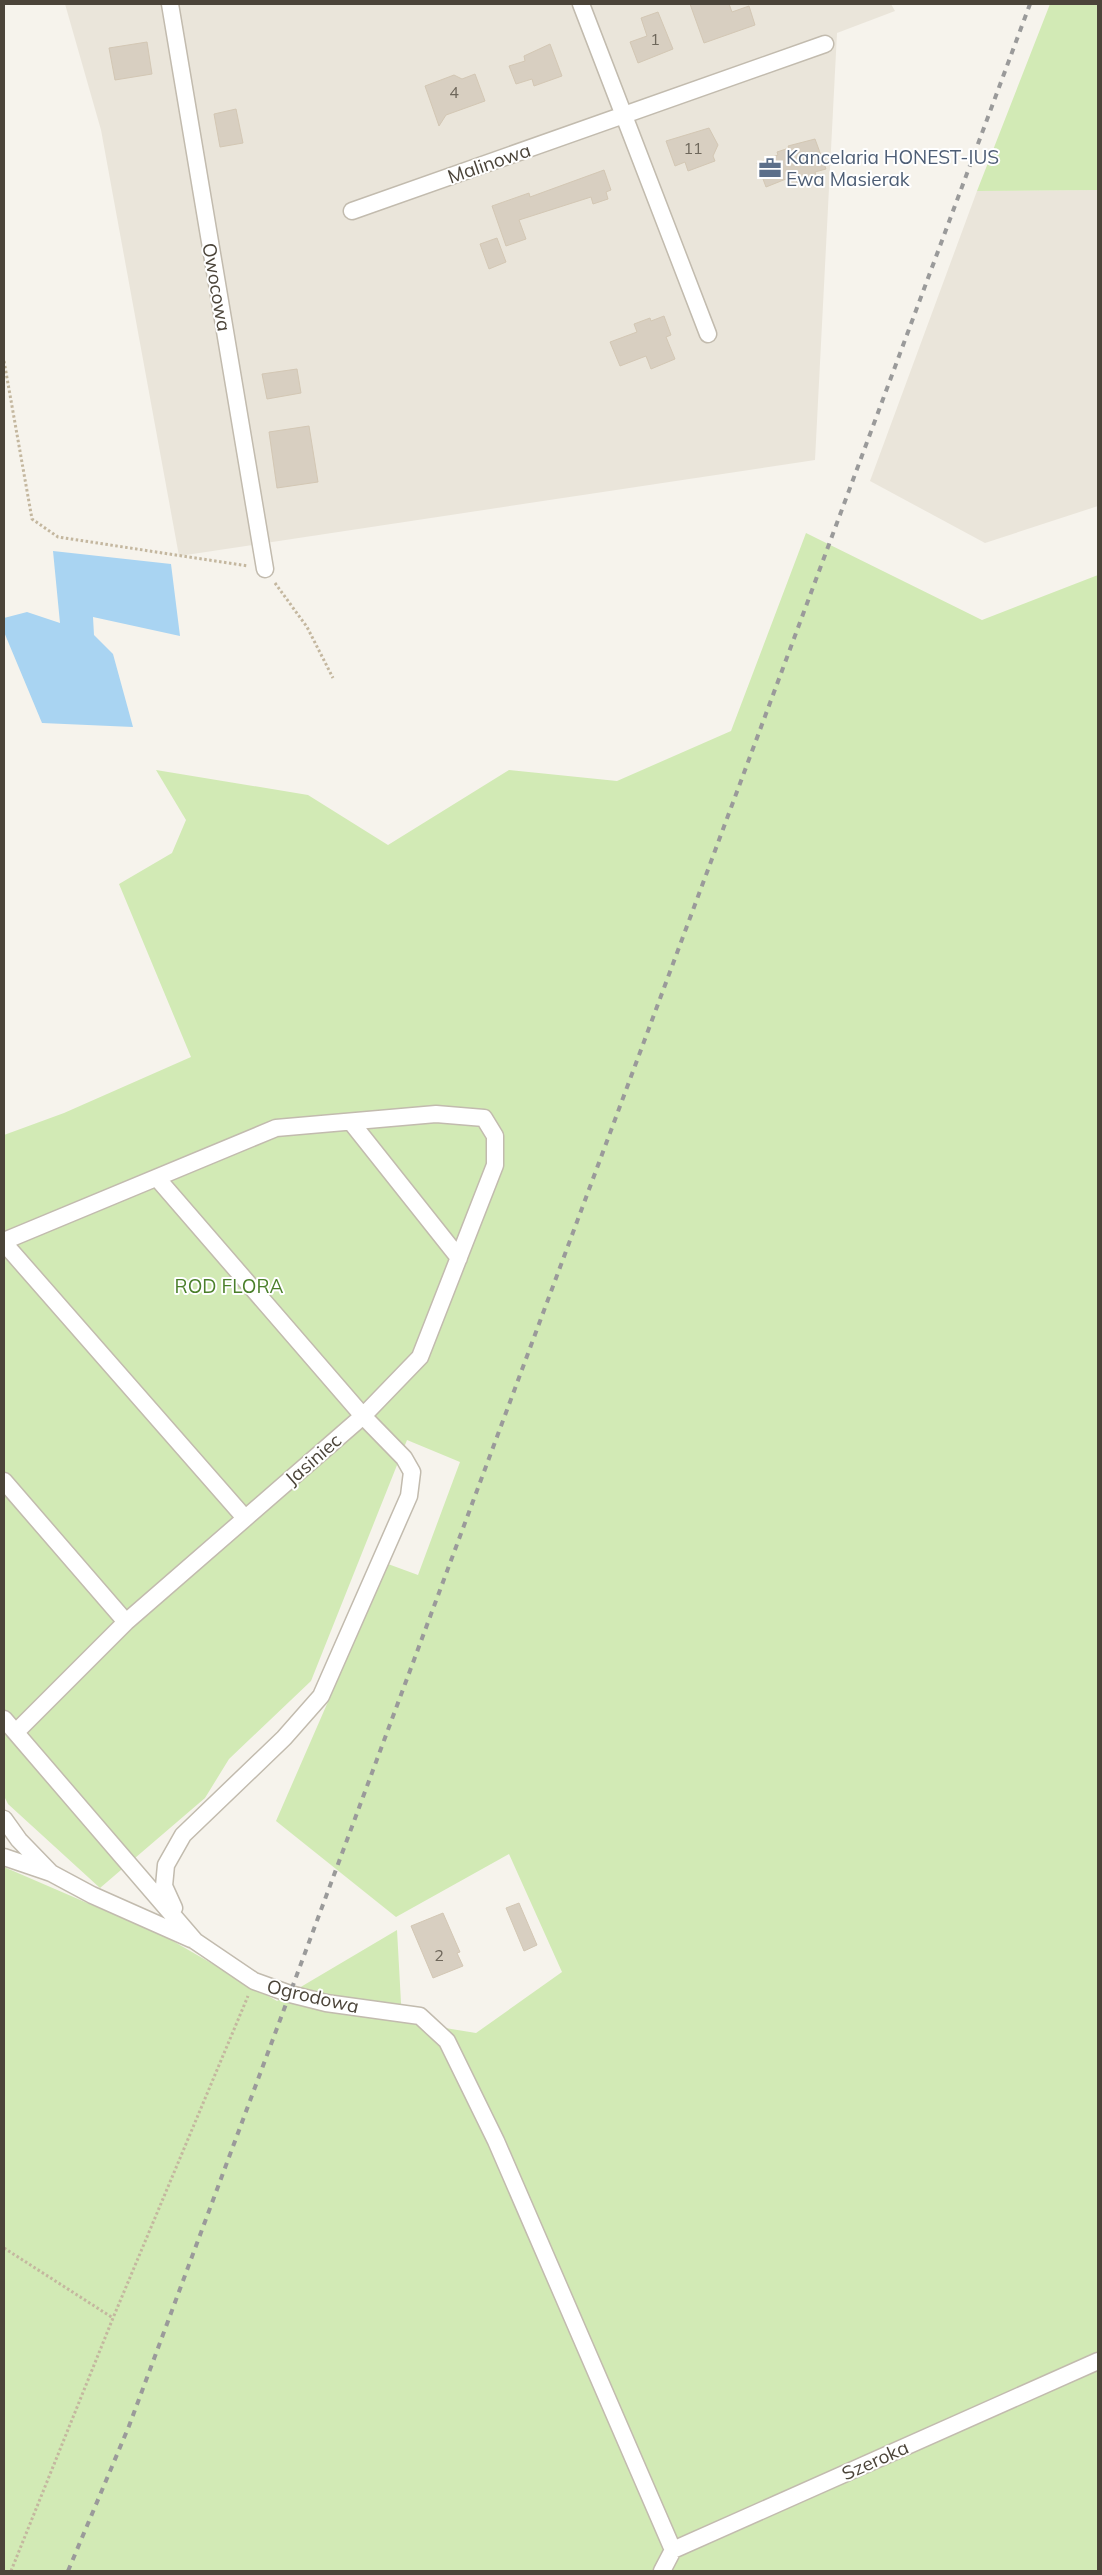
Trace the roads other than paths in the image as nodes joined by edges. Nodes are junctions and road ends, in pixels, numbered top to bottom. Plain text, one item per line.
1 (170, 4) edge
2 (581, 4) edge
3 (825, 44) dead end
4 (626, 115) junction
5 (352, 212) dead end
6 (708, 334) dead end
7 (265, 570) road end
8 (351, 1122) junction
9 (157, 1178) junction
10 (4, 1242) edge
11 (459, 1258) junction
12 (363, 1416) junction
13 (4, 1480) edge
14 (245, 1518) junction
15 (126, 1622) junction
16 (4, 1719) edge
17 (16, 1732) junction
18 (4, 1819) edge
19 (4, 1857) edge
20 (51, 1873) junction
21 (195, 1941) junction
22 (1098, 2362) edge
23 (673, 2550) junction
24 (662, 2571) edge

1 - 7 street, Owocowa
2 - 4 street
3 - 4 street, Malinowa
4 - 5 street, Malinowa
4 - 6 street
8 - 9 street
8 - 11 street
8 - 11 street, Jasiniec
9 - 10 street
9 - 12 street
10 - 14 street
11 - 12 street, Jasiniec
12 - 14 street, Jasiniec
12 - 21 street
13 - 15 street
14 - 15 street, Jasiniec
15 - 17 street, Jasiniec
16 - 17 street, Ogrodowa
17 - 21 street, Ogrodowa
18 - 20 street
19 - 20 street
20 - 21 street
21 - 23 street, Ogrodowa
22 - 23 street, Szeroka
23 - 24 street

